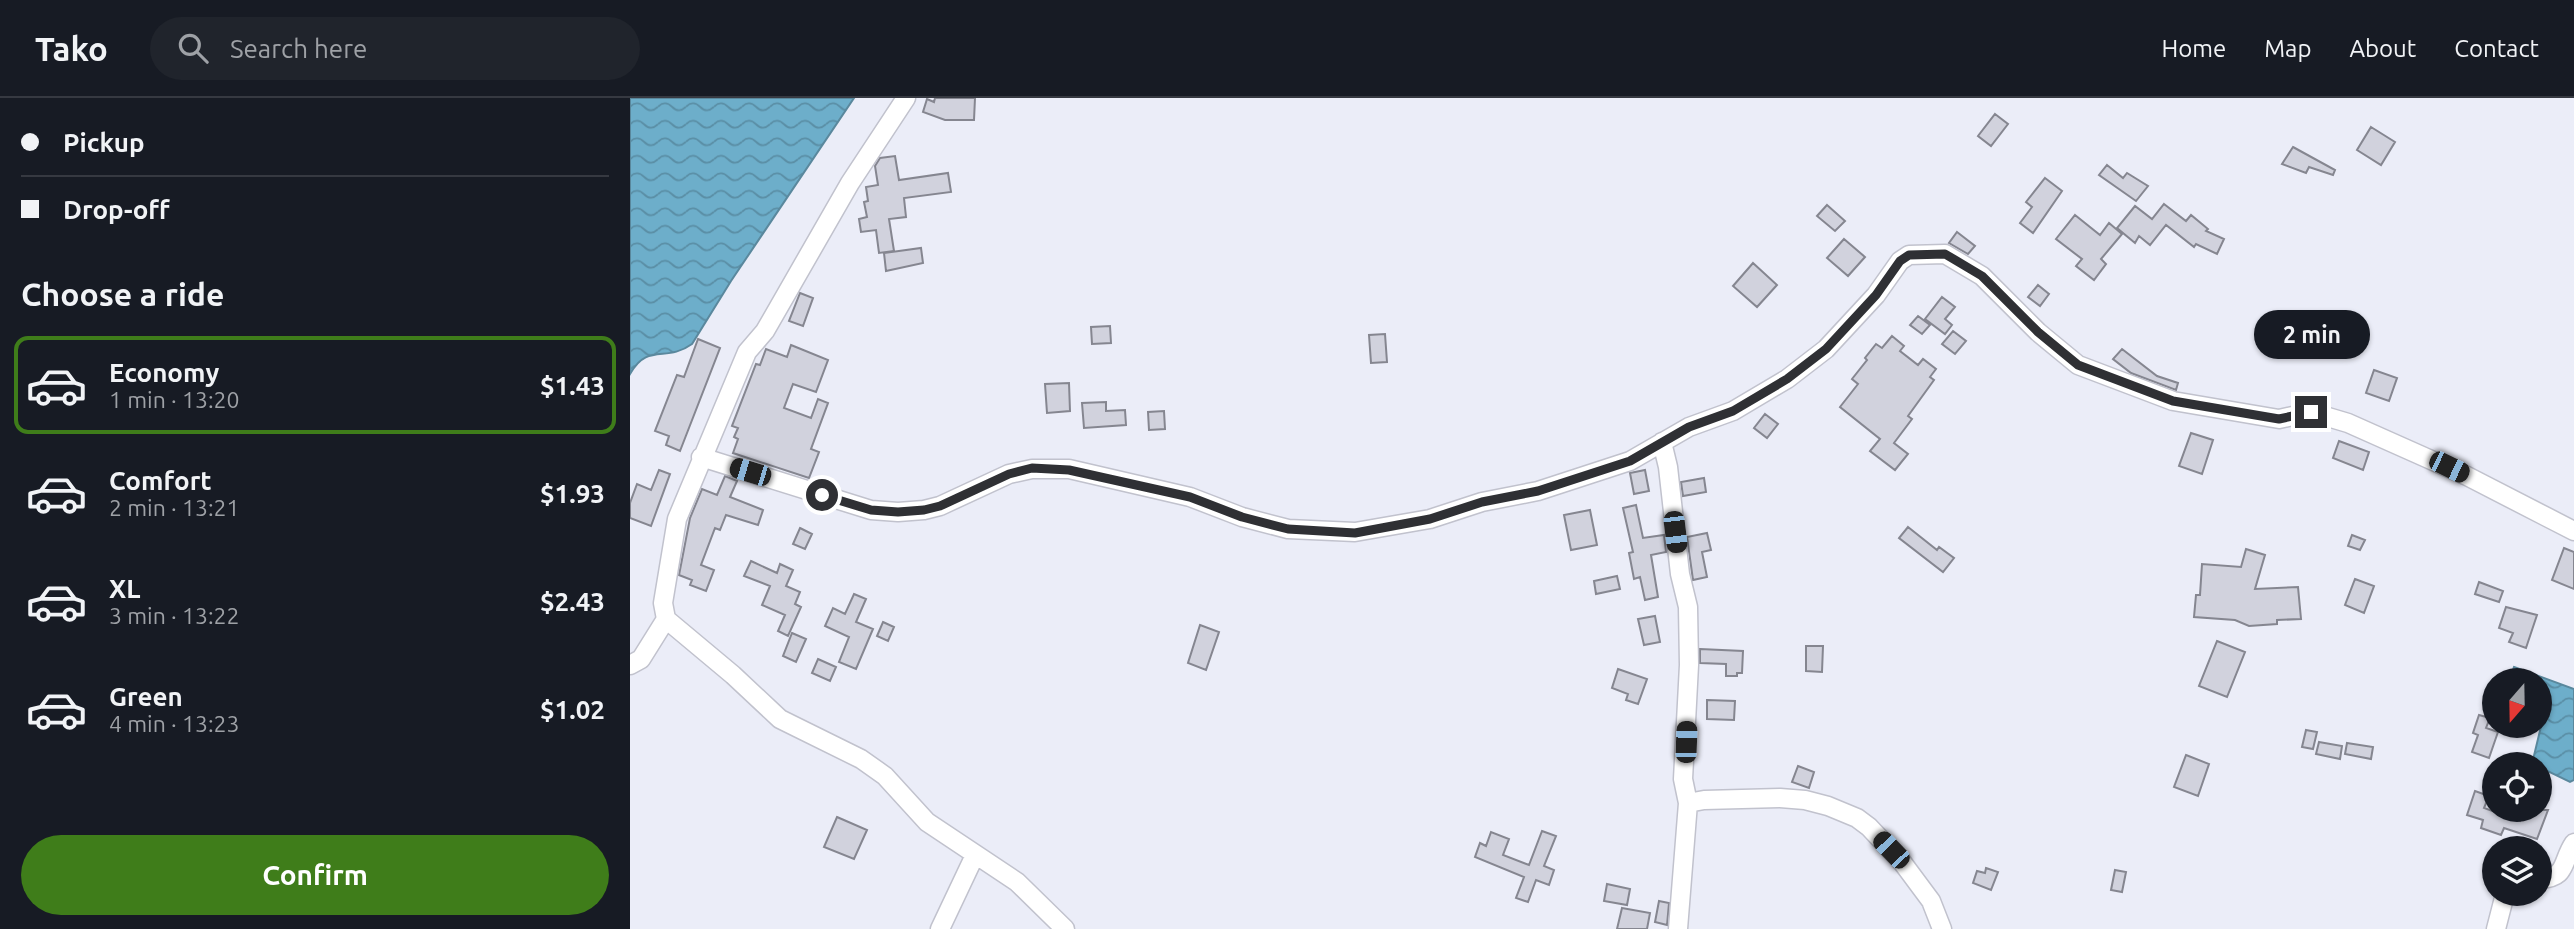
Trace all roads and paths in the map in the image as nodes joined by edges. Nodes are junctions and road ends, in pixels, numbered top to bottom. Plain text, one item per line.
1 (906, 98) edge
2 (1662, 442) junction
3 (701, 457) junction
4 (2574, 531) edge
5 (666, 619) junction
6 (630, 665) edge
7 (1688, 803) junction
8 (2574, 843) edge
9 (975, 855) junction
10 (2552, 878) edge
11 (2502, 906) edge
12 (940, 929) edge
13 (1065, 929) edge
14 (1678, 929) edge
15 (1941, 929) edge
16 (2496, 929) edge

1 - 3 street
2 - 3 street
2 - 4 street
2 - 7 street
3 - 5 street
5 - 6 street
5 - 9 street
7 - 14 street
7 - 15 street
8 - 10 street
9 - 12 street
9 - 13 street
11 - 16 street

